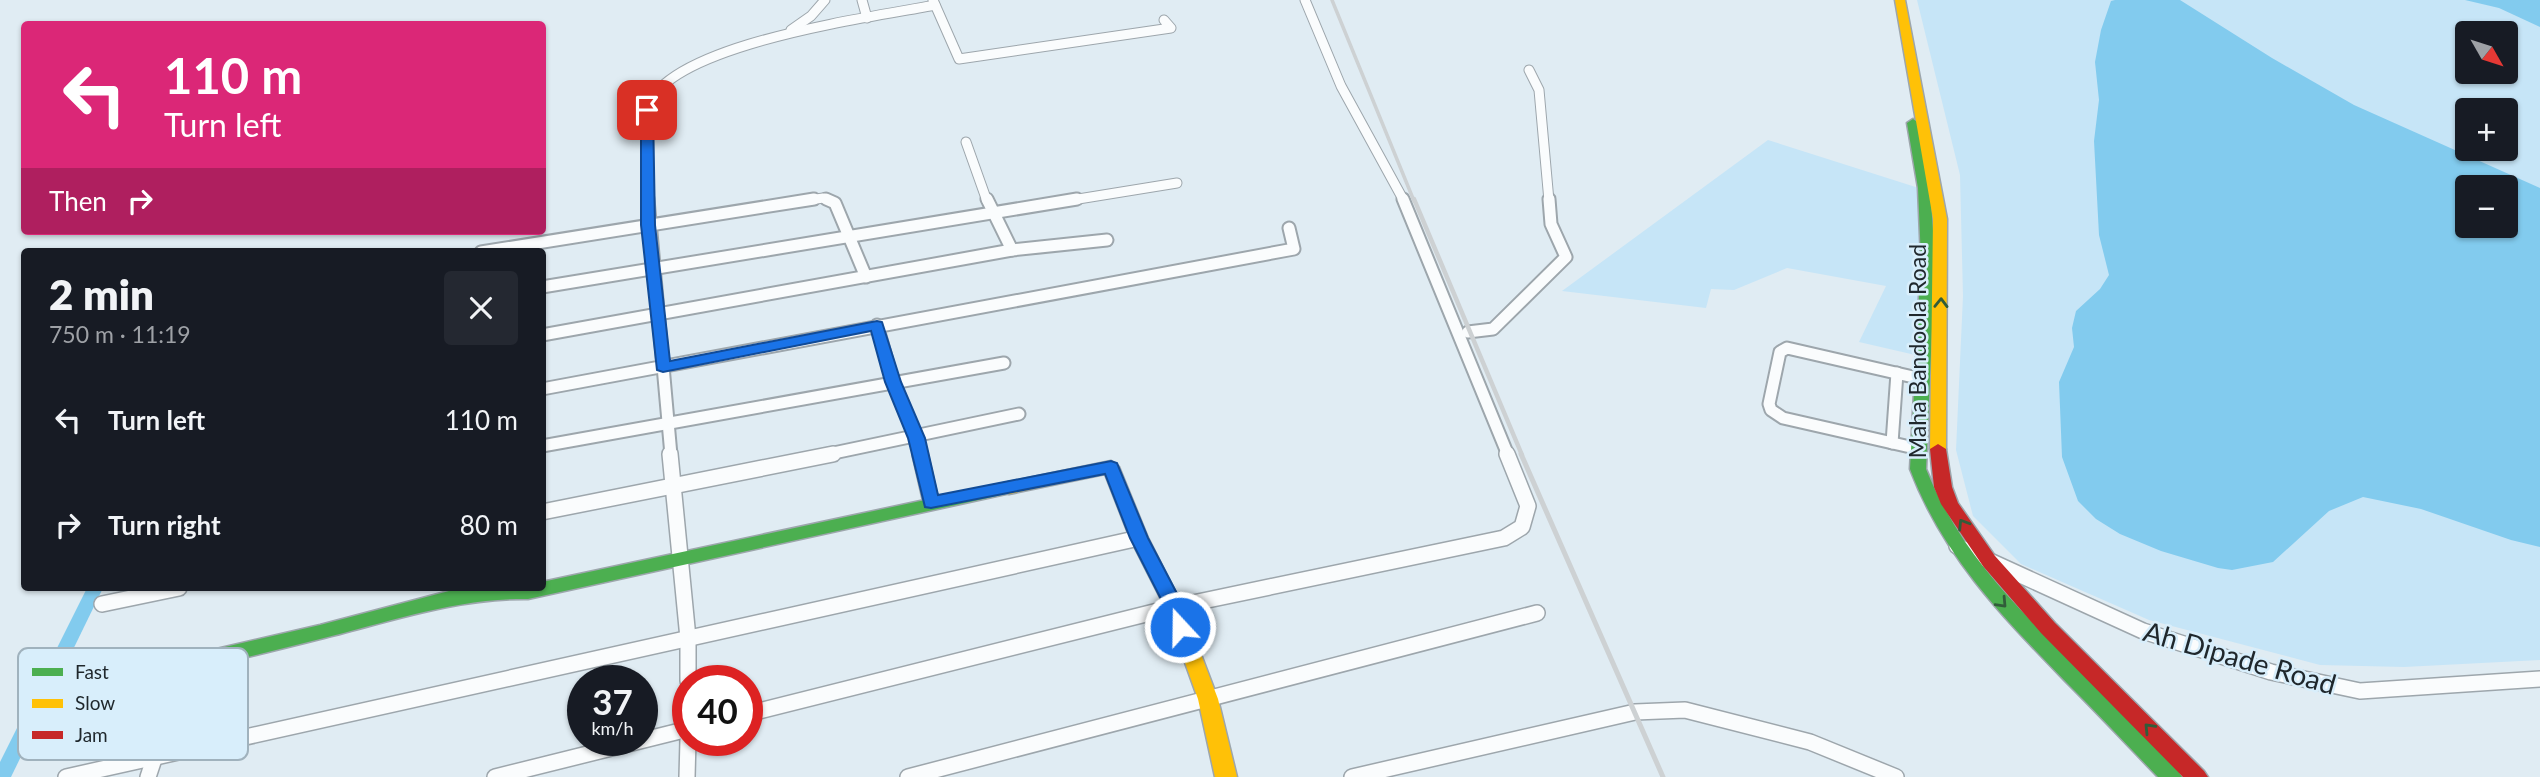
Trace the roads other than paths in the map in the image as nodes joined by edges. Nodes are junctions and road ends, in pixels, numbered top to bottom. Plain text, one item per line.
1 (825, 0) edge
2 (862, 0) edge
3 (1305, 0) edge
4 (1891, 0) edge
5 (1899, 0) edge
6 (934, 2) edge
7 (867, 18) junction
8 (1164, 20) dead end
9 (774, 37) junction
10 (1529, 71) dead end
11 (967, 142) dead end
12 (1177, 183) dead end
13 (991, 212) junction
14 (648, 225) junction
15 (1289, 228) dead end
16 (850, 237) junction
17 (1107, 240) dead end
18 (506, 248) edge
19 (1012, 250) junction
20 (652, 269) junction
21 (866, 277) junction
22 (546, 286) edge
23 (657, 315) junction
24 (877, 326) junction
25 (1468, 332) dead end
26 (546, 334) edge
27 (1004, 363) dead end
28 (663, 367) junction
29 (1897, 373) junction
30 (1922, 380) junction
31 (893, 382) junction
32 (546, 388) edge
33 (1019, 414) dead end
34 (668, 422) junction
35 (916, 438) junction
36 (1892, 443) junction
37 (546, 445) edge
38 (1919, 449) junction
39 (673, 483) junction
40 (931, 502) junction
41 (546, 511) edge
42 (1139, 538) junction
43 (1957, 546) junction
44 (681, 561) junction
45 (1989, 561) junction
46 (546, 588) edge
47 (165, 591) edge
48 (493, 591) edge
49 (515, 591) edge
50 (533, 591) edge
51 (103, 604) dead end
52 (1174, 607) junction
53 (1536, 613) dead end
54 (688, 638) junction
55 (248, 649) edge
56 (688, 665) edge
57 (2540, 679) edge
58 (1208, 699) junction
59 (763, 710) edge
60 (672, 733) edge
61 (248, 737) edge
62 (688, 756) edge
63 (146, 760) edge
64 (154, 760) edge
65 (66, 777) edge
66 (148, 777) edge
67 (495, 777) edge
68 (687, 777) edge
69 (908, 777) edge
70 (1226, 777) edge
71 (1352, 777) edge
72 (1896, 777) edge
73 (2171, 777) edge
74 (2197, 777) edge

1 - 9 street
2 - 7 street
3 - 52 street
4 - 30 main road, Maha Bandoola Road
45 -> 5 main road, Maha Bandoola Road
6 - 7 street
6 - 8 street
7 - 9 street
9 - 14 street
10 - 25 street
11 - 13 street
12 - 13 street
13 - 16 street
13 - 19 street
14 - 16 street
14 - 18 street
14 - 20 street
15 - 24 street
16 - 20 street
16 - 21 street
17 - 19 street
19 - 21 street
20 - 22 street
20 - 23 street
21 - 23 street
23 - 26 street
23 - 28 street
24 - 28 street
24 - 31 street
27 - 31 street
28 - 32 street
28 - 34 street
29 - 30 street
29 - 36 street
29 - 36 street
30 - 38 main road, Maha Bandoola Road
31 - 34 street
31 - 35 street
33 - 35 street
34 - 37 street
34 - 39 street
35 - 39 street
35 - 40 street
36 - 38 street
38 - 43 main road, Maha Bandoola Road
39 - 41 street
39 - 44 street
40 - 42 main road
40 - 44 main road
42 - 52 main road
42 - 54 street
43 - 45 street, Ah Dipade Road
43 -> 73 main road, Maha Bandoola Road
44 - 46 main road
44 - 54 street
45 - 57 street, Ah Dipade Road
74 -> 45 main road, Maha Bandoola Road
47 - 51 street
48 - 55 main road
49 - 50 main road
52 - 58 main road
52 - 59 street
53 - 58 street
54 - 56 street
54 - 61 street
58 - 69 street
58 - 70 main road
60 - 67 street
62 - 68 street
63 - 65 street
64 - 66 street
71 - 72 street

